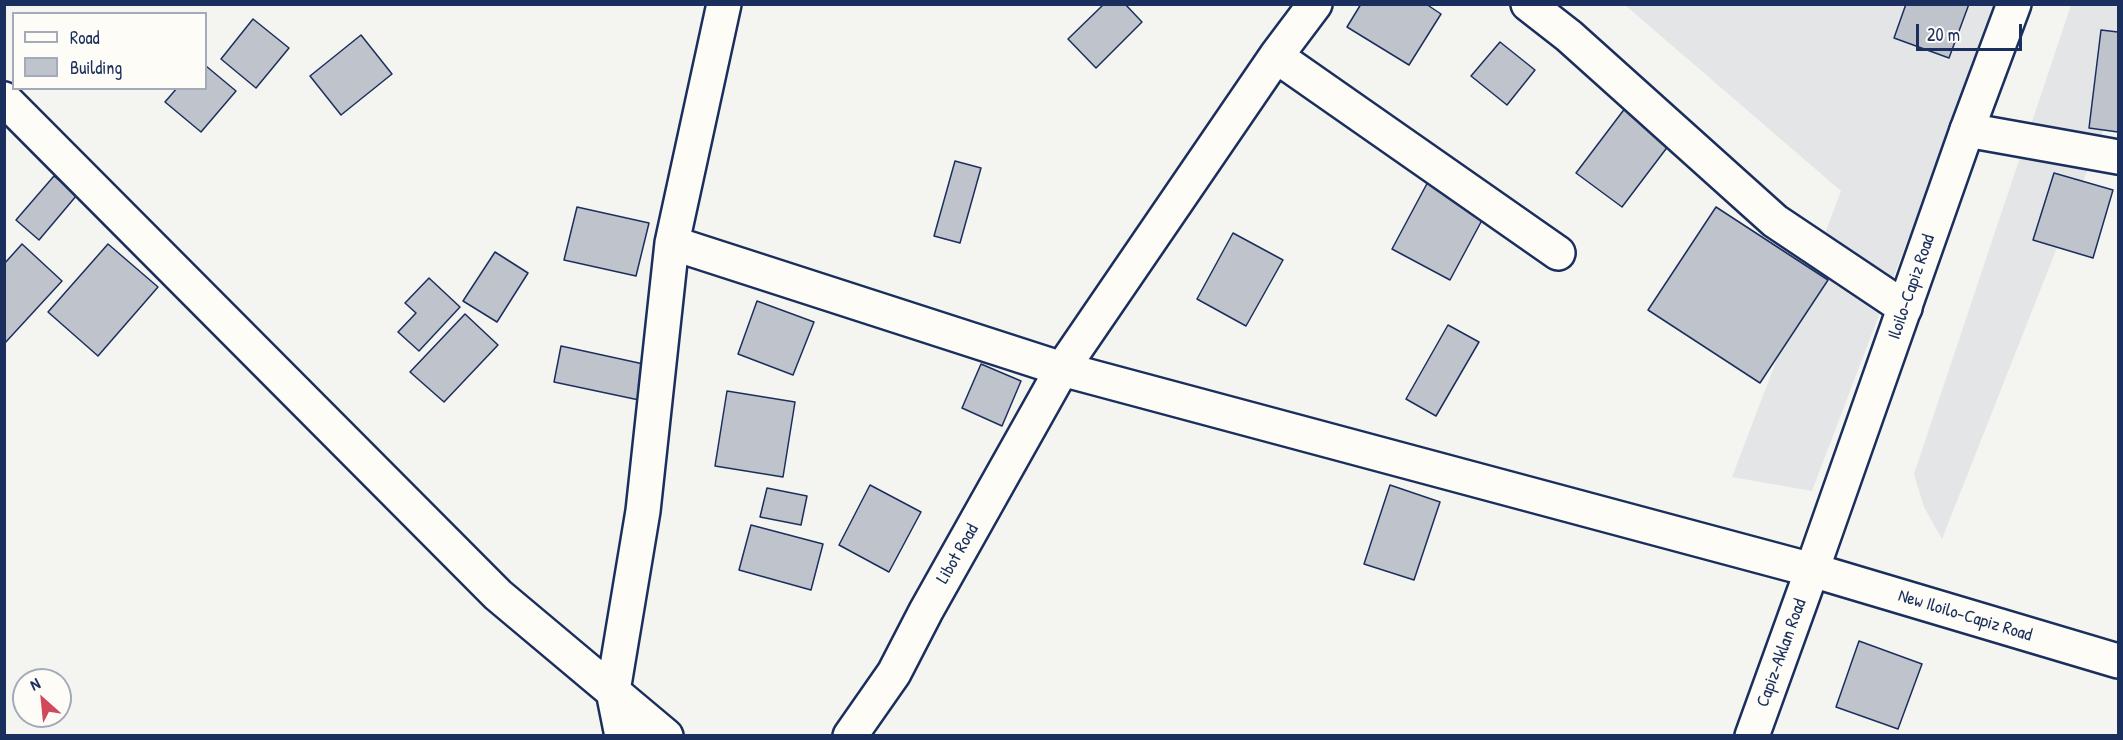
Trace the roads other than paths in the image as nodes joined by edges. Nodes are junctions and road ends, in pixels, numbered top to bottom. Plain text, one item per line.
1 (724, 4) edge
2 (1315, 4) edge
3 (1528, 4) edge
4 (2014, 4) edge
5 (1276, 56) junction
6 (4, 99) edge
7 (1967, 130) junction
8 (2118, 157) edge
9 (672, 243) junction
10 (1558, 253) dead end
11 (1905, 308) junction
12 (1062, 369) junction
13 (1812, 570) junction
14 (2118, 661) edge
15 (614, 691) junction
16 (622, 735) edge
17 (666, 735) edge
18 (850, 735) edge
19 (1752, 735) edge

1 - 9 main road
2 - 5 main road, Libot Road
3 - 11 main road
4 - 7 main road, Iloilo-Capiz Road
5 - 10 main road
5 - 12 main road, Libot Road
6 - 15 main road
7 - 8 main road
7 - 11 main road, Iloilo-Capiz Road
9 - 12 main road, New Iloilo-Capiz Road
9 - 15 main road
11 - 13 main road, Iloilo-Capiz Road
12 - 13 main road, New Iloilo-Capiz Road
12 - 18 main road, Libot Road
13 - 14 main road, New Iloilo-Capiz Road
13 - 19 main road, Capiz-Aklan Road
15 - 16 main road
15 - 17 main road

